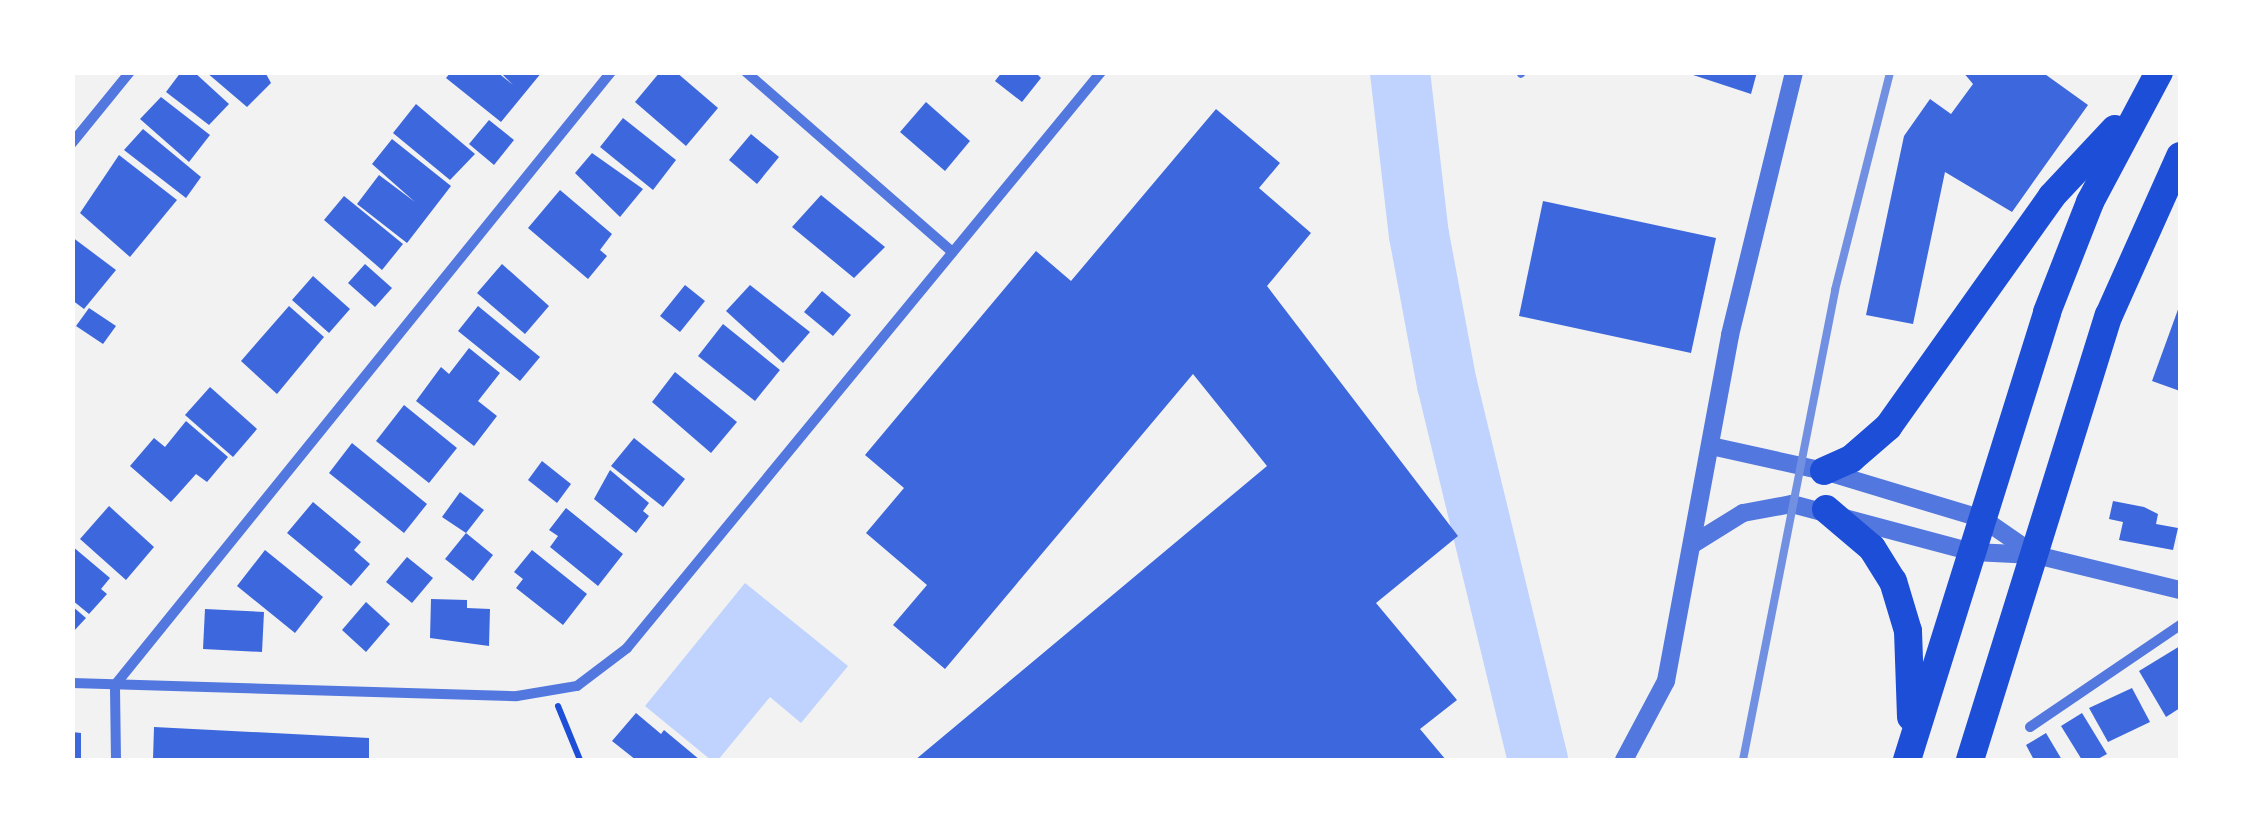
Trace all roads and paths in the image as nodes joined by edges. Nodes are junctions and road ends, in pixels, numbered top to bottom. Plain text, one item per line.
1 (130, 72) edge
2 (611, 72) edge
3 (746, 72) edge
4 (1101, 72) edge
5 (1794, 72) edge
6 (2159, 72) edge
7 (2143, 99) junction
8 (72, 143) edge
9 (2180, 156) edge
10 (952, 252) junction
11 (1710, 446) junction
12 (1824, 470) junction
13 (1826, 509) junction
14 (1983, 519) junction
15 (1693, 544) junction
16 (1974, 552) junction
17 (2036, 555) junction
18 (2180, 590) edge
19 (2180, 625) edge
20 (72, 683) edge
21 (115, 685) junction
22 (554, 690) junction
23 (2030, 727) dead end
24 (116, 760) edge
25 (580, 760) edge
26 (1624, 760) edge
27 (1906, 760) edge
28 (1970, 760) edge

1 - 8 street
2 - 21 street
3 - 10 street
4 - 10 street
5 - 11 street
6 - 7 highway
7 - 12 highway
7 - 14 highway
9 - 17 highway
10 - 22 street
11 - 12 street
11 - 15 street
12 - 14 street
13 - 15 street
13 - 16 street
13 - 27 highway
14 - 16 highway
14 - 17 street
15 - 26 street
16 - 17 street
16 - 27 highway
17 - 18 street
17 - 28 highway
19 - 23 street
20 - 21 street
21 - 22 street
21 - 24 street
22 - 25 path

